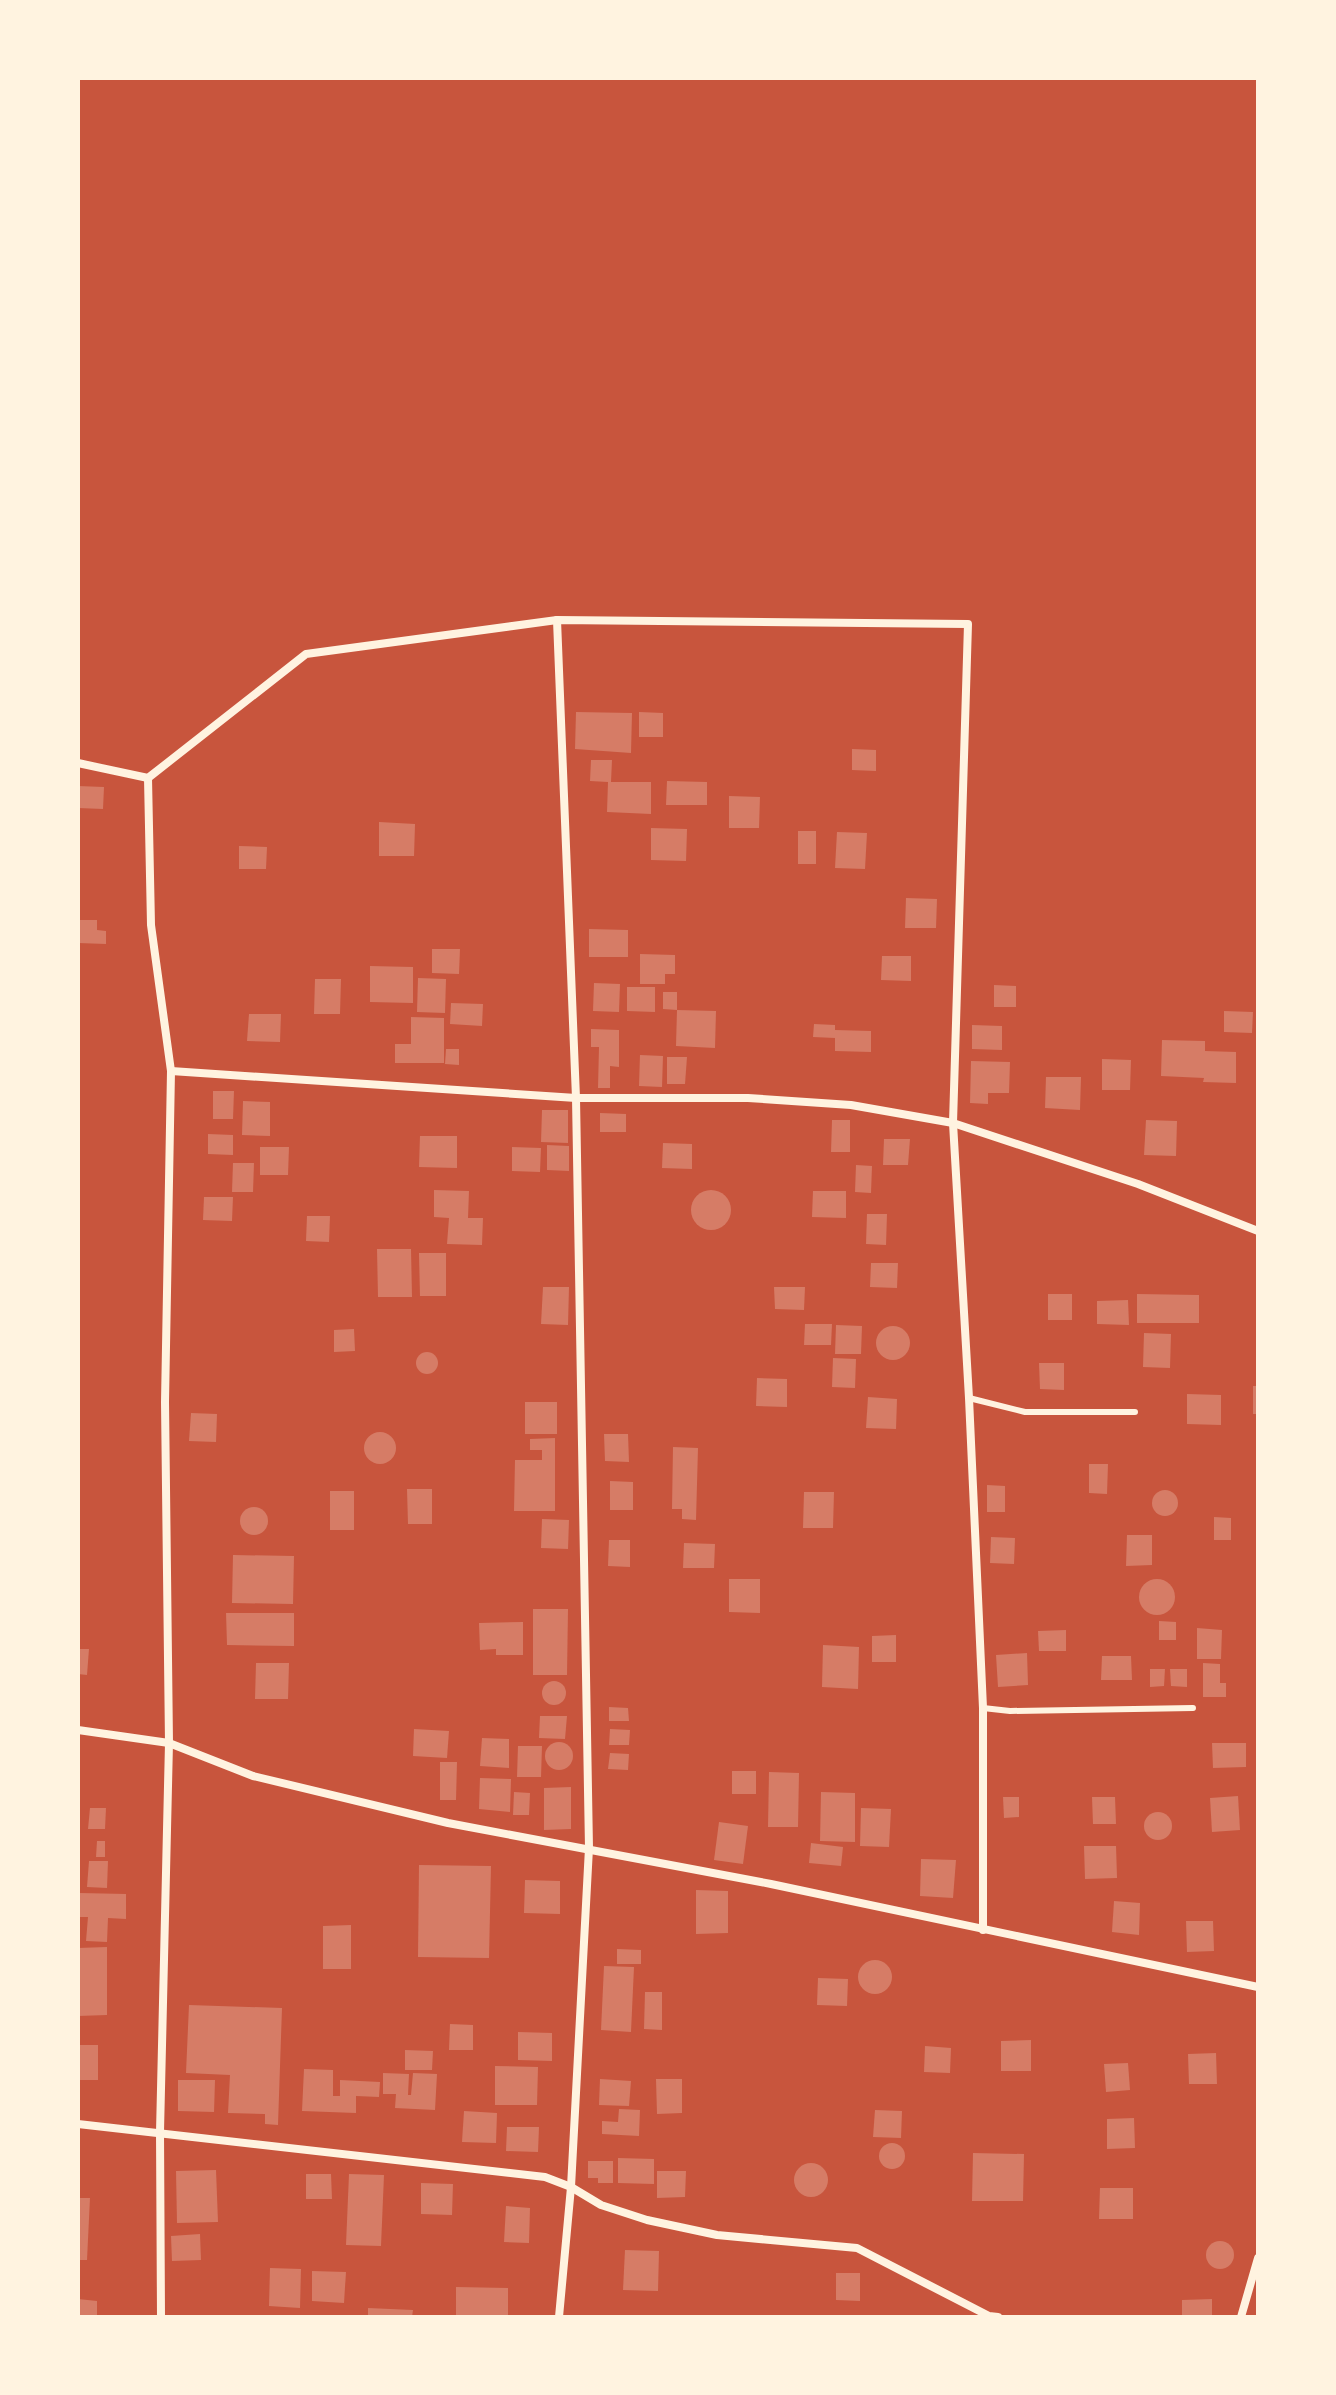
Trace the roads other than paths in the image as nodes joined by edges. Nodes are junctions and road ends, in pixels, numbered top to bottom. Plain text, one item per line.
1 (557, 620) junction
2 (78, 763) edge
3 (148, 778) junction
4 (171, 1071) junction
5 (576, 1098) junction
6 (953, 1123) junction
7 (1258, 1231) edge
8 (969, 1398) junction
9 (1135, 1412) dead end
10 (983, 1708) junction
11 (1193, 1708) dead end
12 (78, 1730) edge
13 (169, 1743) junction
14 (589, 1848) junction
15 (983, 1930) junction
16 (1258, 1987) edge
17 (78, 2124) edge
18 (160, 2132) junction
19 (571, 2187) junction
20 (1258, 2258) edge
21 (161, 2317) edge
22 (559, 2317) edge
23 (998, 2317) edge
24 (1241, 2317) edge

1 - 3 street
1 - 5 street
1 - 6 street
2 - 3 street
3 - 4 street
4 - 5 street
4 - 13 street
5 - 6 street
5 - 14 street
6 - 7 street
6 - 8 street
8 - 9 lane
8 - 10 street
10 - 11 lane
10 - 15 street
12 - 13 street
13 - 14 street
13 - 18 street
14 - 15 street
14 - 19 street
15 - 16 street
17 - 18 street
18 - 19 street
18 - 21 street
19 - 22 street
19 - 23 street
20 - 24 street

